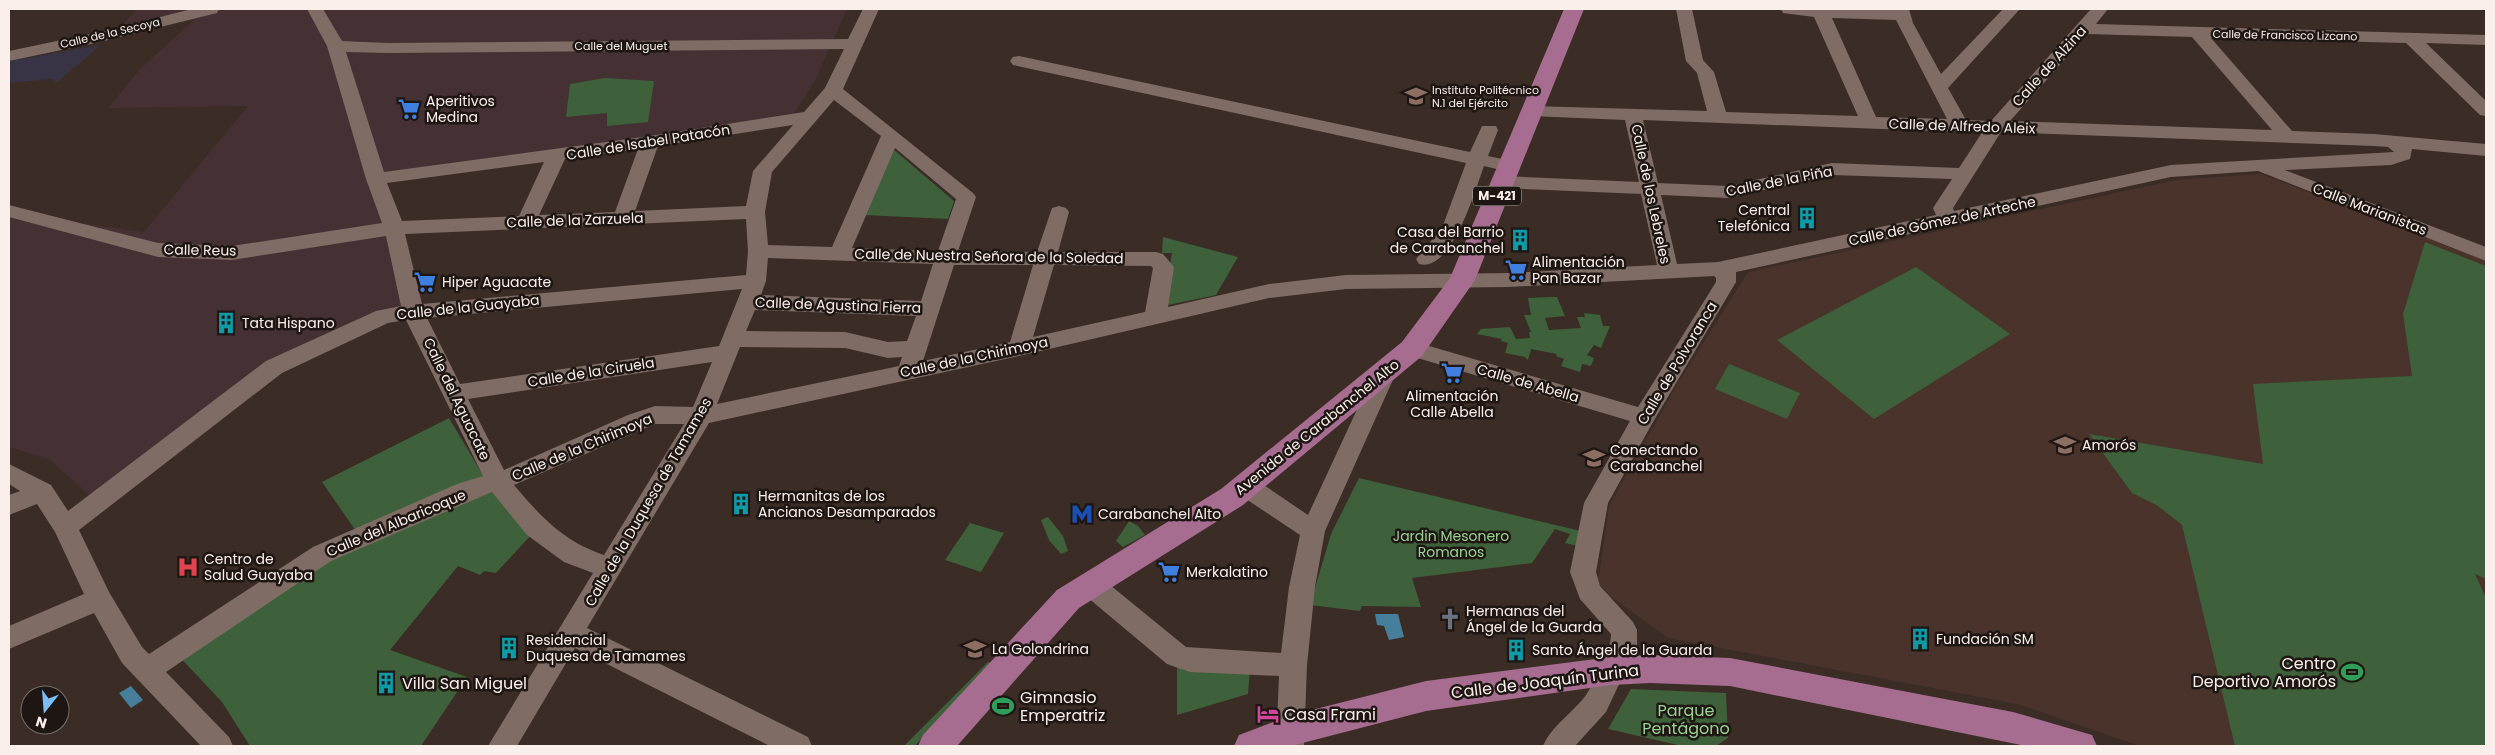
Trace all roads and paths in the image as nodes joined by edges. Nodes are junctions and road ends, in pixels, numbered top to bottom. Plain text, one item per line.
1 (211, 9) edge
2 (315, 9) edge
3 (871, 9) edge
4 (1574, 9) edge
5 (1684, 9) edge
6 (1789, 9) edge
7 (2012, 9) edge
8 (2100, 9) edge
9 (1902, 12) edge
10 (1821, 13) junction
11 (2083, 29) junction
12 (2198, 33) junction
13 (2412, 38) junction
14 (2486, 40) edge
15 (854, 44) junction
16 (336, 46) junction
17 (388, 48) junction
18 (9, 56) edge
19 (1019, 61) dead end
20 (345, 74) junction
21 (1940, 86) junction
22 (832, 90) junction
23 (1531, 111) junction
24 (2486, 111) edge
25 (812, 112) junction
26 (1633, 115) junction
27 (1718, 117) junction
28 (1870, 123) junction
29 (718, 126) junction
30 (1960, 126) junction
31 (1995, 127) junction
32 (1489, 130) dead end
33 (891, 135) junction
34 (2287, 136) junction
35 (650, 142) junction
36 (2393, 142) junction
37 (2486, 150) edge
38 (557, 155) junction
39 (491, 158) junction
40 (1476, 159) junction
41 (2254, 166) junction
42 (1506, 174) junction
43 (1966, 174) junction
44 (376, 179) junction
45 (1651, 189) junction
46 (9, 211) edge
47 (756, 212) junction
48 (1059, 212) dead end
49 (623, 218) junction
50 (1957, 218) junction
51 (526, 222) junction
52 (394, 228) junction
53 (758, 250) junction
54 (839, 254) junction
55 (2486, 254) edge
56 (946, 258) junction
57 (1045, 258) junction
58 (1426, 258) dead end
59 (1718, 269) junction
60 (1665, 272) junction
61 (1462, 280) junction
62 (756, 281) junction
63 (748, 302) junction
64 (929, 309) junction
65 (413, 312) junction
66 (1155, 317) junction
67 (731, 346) junction
68 (916, 348) junction
69 (1018, 348) junction
70 (1412, 349) junction
71 (908, 371) junction
72 (1384, 373) junction
73 (454, 393) junction
74 (701, 416) junction
75 (1644, 417) junction
76 (9, 473) edge
77 (498, 482) junction
78 (1246, 486) junction
79 (42, 492) junction
80 (9, 505) edge
81 (65, 527) junction
82 (1313, 531) junction
83 (610, 568) junction
84 (1090, 584) junction
85 (99, 599) junction
86 (572, 633) junction
87 (9, 638) edge
88 (1292, 665) junction
89 (147, 670) junction
90 (1611, 671) junction
91 (1291, 738) edge
92 (219, 746) edge
93 (502, 746) edge
94 (798, 746) edge
95 (935, 746) edge
96 (1250, 746) edge
97 (1556, 746) edge
98 (2080, 746) edge

1 - 18 street, Calle de la Secoya
2 - 16 street, Calle del Aguacate
3 - 15 street, Calle de la Duquesa de Tamames
4 - 23 main road, Avenida de Carabanchel Alto / M-421
5 - 27 street
6 - 10 street
7 - 21 street
8 - 11 street, Calle de Alzina
9 - 10 street
9 - 21 street
10 - 28 street
11 - 12 street, Calle de Francisco Lizcano
11 - 31 street, Calle de Alzina
12 - 13 street, Calle de Francisco Lizcano
12 - 34 street
13 - 14 street, Calle de Francisco Lizcano
13 - 24 street
15 - 17 street, Calle del Muguet
15 - 22 street, Calle de la Duquesa de Tamames
16 - 17 street, Calle del Muguet
16 - 20 street, Calle del Aguacate
17 - 20 street, Calle del Muguet
19 - 40 street, Calle de la Piña
20 - 44 street, Calle del Aguacate
21 - 30 street
22 - 25 street, Calle de la Duquesa de Tamames
22 - 33 street
23 - 26 street, Calle de Alfredo Aleix
23 - 42 main road, Avenida de Carabanchel Alto / M-421
25 - 29 street, Calle de Isabel Patacón
25 - 47 street, Calle de la Duquesa de Tamames
26 - 27 street, Calle de Alfredo Aleix
26 - 45 street, Calle de los Lebreles
27 - 28 street, Calle de Alfredo Aleix
28 - 30 street, Calle de Alfredo Aleix
29 - 35 street, Calle de Isabel Patacón
29 - 39 street, Calle de Isabel Patacón
30 - 31 street, Calle de Alfredo Aleix
31 - 34 street, Calle de Alfredo Aleix
31 - 43 street, Calle de Alzina
32 - 40 street
33 - 54 street
33 - 56 street
34 - 36 street, Calle de Alfredo Aleix
35 - 38 street, Calle de Isabel Patacón
35 - 49 street
36 - 37 street, Calle de Alfredo Aleix
36 - 41 street, Calle de Gómez de Arteche
38 - 39 street, Calle de Isabel Patacón
38 - 51 street
39 - 44 street, Calle de Isabel Patacón
40 - 42 street, Calle de la Piña
40 - 58 street
41 - 50 street, Calle de Gómez de Arteche
41 - 55 street, Calle Marianistas
42 - 45 street, Calle de la Piña
42 - 61 main road, Avenida de Carabanchel Alto / M-421
43 - 45 street, Calle de la Piña
43 - 50 street, Calle de Alzina
44 - 52 street, Calle del Aguacate
45 - 60 street, Calle de los Lebreles
46 - 52 street, Calle Reus
47 - 49 street, Calle de la Zarzuela
47 - 53 street, Calle de la Duquesa de Tamames
48 - 57 street
49 - 51 street, Calle de la Zarzuela
50 - 59 street, Calle de Gómez de Arteche
51 - 52 street, Calle de la Zarzuela
52 - 65 street, Calle del Aguacate
53 - 54 street, Calle de Nuestra Señora de la Soledad
53 - 62 street, Calle de la Duquesa de Tamames
54 - 56 street, Calle de Nuestra Señora de la Soledad
56 - 57 street, Calle de Nuestra Señora de la Soledad
56 - 64 street
57 - 66 street, Calle de Nuestra Señora de la Soledad
57 - 69 street
59 - 60 street, Calle de Gómez de Arteche
59 - 75 street, Calle de Polvoranca
60 - 61 street, Calle de Gómez de Arteche
61 - 66 street, Calle de la Chirimoya
61 - 70 main road, Avenida de Carabanchel Alto / M-421
62 - 63 street, Calle de la Duquesa de Tamames
62 - 65 street, Calle de la Guayaba
63 - 64 street, Calle de Agustina Fierra
63 - 67 street, Calle de la Duquesa de Tamames
64 - 68 street
65 - 73 street, Calle del Aguacate
65 - 81 street, Calle de la Guayaba
66 - 69 street, Calle de la Chirimoya
67 - 68 street, Calle de la Ciruela
67 - 73 street, Calle de la Ciruela
67 - 74 street, Calle de la Duquesa de Tamames
68 - 71 street
69 - 71 street, Calle de la Chirimoya
70 - 72 main road, Avenida de Carabanchel Alto / M-421
70 - 75 street, Calle de Abella
71 - 74 street, Calle de la Chirimoya
72 - 78 main road, Avenida de Carabanchel Alto / M-421
72 - 82 street
73 - 77 street, Calle del Aguacate
74 - 77 street, Calle de la Chirimoya
74 - 83 street, Calle de la Duquesa de Tamames
75 - 90 street, Calle de Polvoranca
76 - 79 street
77 - 83 street, Calle del Aguacate
77 - 89 street, Calle del Albaricoque
78 - 82 street
78 - 84 main road, Avenida de Carabanchel Alto / M-421
79 - 80 street
79 - 81 street
81 - 85 street
82 - 88 street
83 - 86 street, Calle de la Duquesa de Tamames
84 - 88 street
84 - 95 main road, Avenida de Carabanchel Alto / M-421
85 - 87 street
85 - 89 street
86 - 93 street, Calle de la Duquesa de Tamames
86 - 94 street
88 - 91 street
89 - 92 street
90 - 91 main road, Calle de Joaquín Turina
90 - 97 street, Calle de Polvoranca
90 - 98 main road, Calle de Joaquín Turina
91 - 96 main road, Calle de Joaquín Turina

